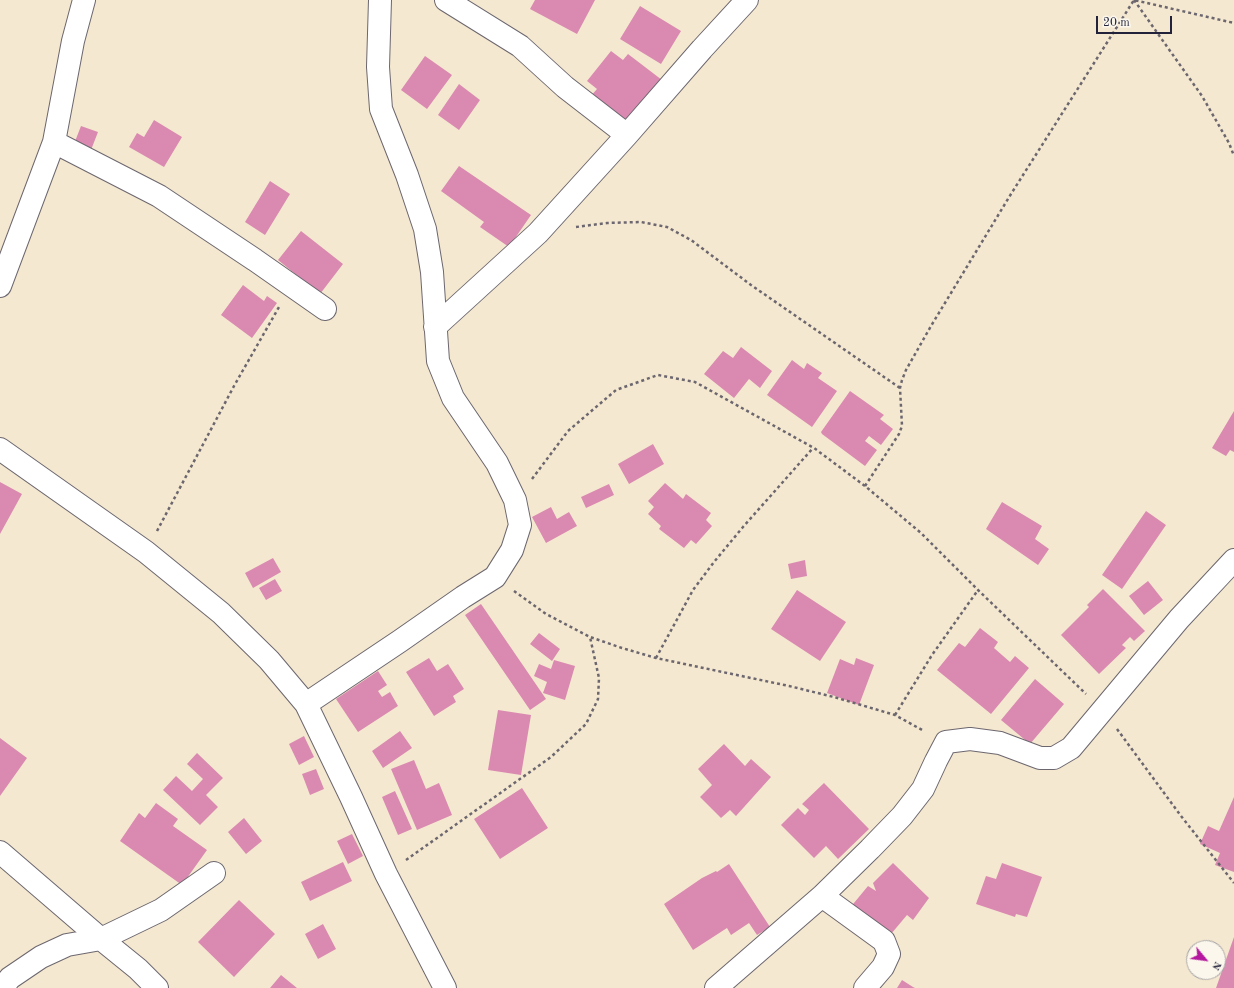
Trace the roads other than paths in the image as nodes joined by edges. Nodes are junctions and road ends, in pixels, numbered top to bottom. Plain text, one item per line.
1 (84, 0) edge
2 (380, 0) edge
3 (446, 0) edge
4 (748, 0) edge
5 (627, 135) junction
6 (54, 142) junction
7 (0, 286) edge
8 (325, 309) dead end
9 (435, 328) junction
10 (0, 449) edge
11 (1234, 560) edge
12 (306, 704) junction
13 (0, 852) edge
14 (214, 873) dead end
15 (822, 896) junction
16 (101, 939) junction
17 (2, 988) edge
18 (157, 988) edge
19 (445, 988) edge
20 (716, 988) edge
21 (865, 988) edge

1 - 6 street
2 - 9 street
3 - 5 street
4 - 5 street
5 - 9 street
6 - 7 street
6 - 8 street
9 - 12 street
10 - 12 street
11 - 15 street
12 - 19 street
13 - 16 street
14 - 16 street
15 - 20 street
15 - 21 street
16 - 17 street
16 - 18 street

